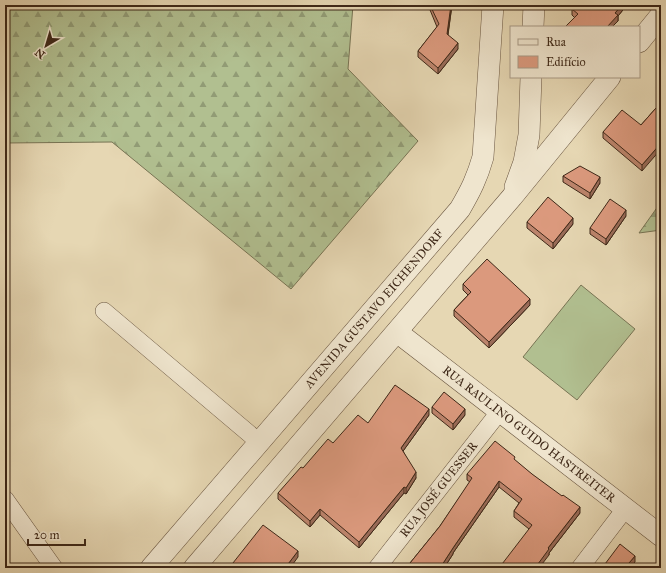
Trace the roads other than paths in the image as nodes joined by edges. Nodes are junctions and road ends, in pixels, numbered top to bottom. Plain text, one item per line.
1 (493, 5) edge
2 (534, 5) edge
3 (661, 15) edge
4 (533, 26) edge
5 (640, 41) edge
6 (532, 78) edge
7 (609, 78) edge
8 (512, 198) junction
9 (104, 311) dead end
10 (397, 332) junction
11 (500, 412) junction
12 (259, 442) junction
13 (5, 499) edge
14 (625, 509) junction
15 (661, 536) edge
16 (54, 568) edge
17 (151, 568) edge
18 (194, 568) edge
19 (377, 568) edge
20 (580, 568) edge

1 - 12 street, AVENIDA GUSTAVO EICHENDORF
2 - 4 street
3 - 5 street
6 - 8 street
7 - 8 street
8 - 10 street
9 - 12 street
10 - 11 street, RUA RAULINO GUIDO HASTREITER
10 - 18 street
11 - 14 street, RUA RAULINO GUIDO HASTREITER
11 - 19 street, RUA JOSÉ GUESSER
12 - 17 street, AVENIDA GUSTAVO EICHENDORF
13 - 16 street
14 - 15 street, RUA RAULINO GUIDO HASTREITER
14 - 20 street

